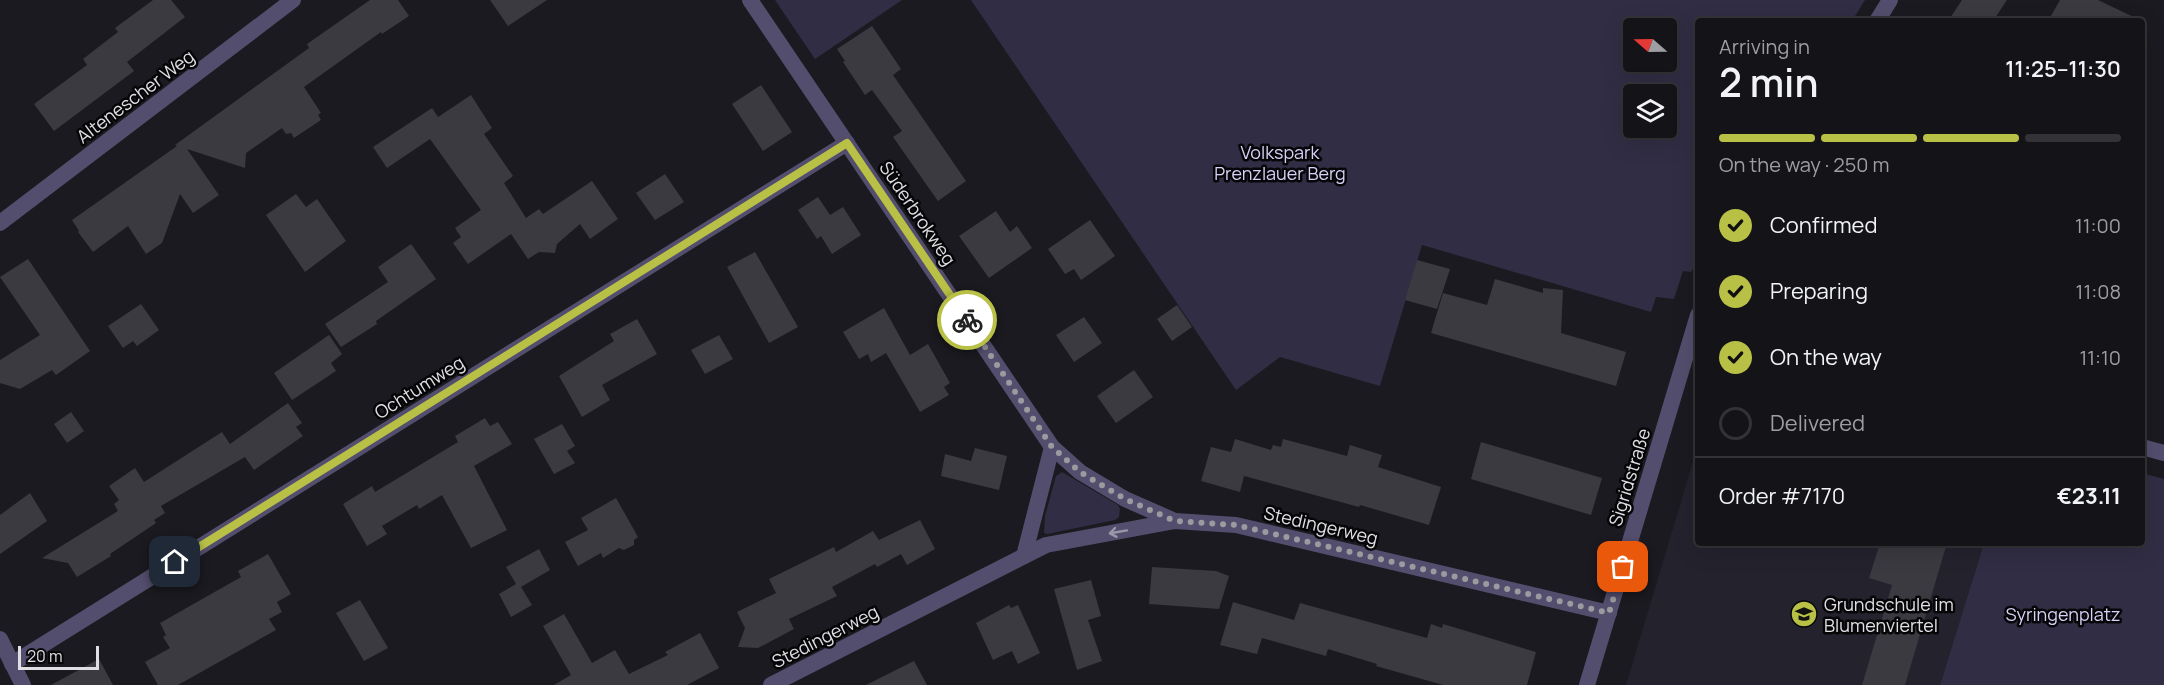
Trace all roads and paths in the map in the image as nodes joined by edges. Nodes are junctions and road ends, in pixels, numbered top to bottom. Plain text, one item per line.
1 (293, 0) edge
2 (750, 0) edge
3 (1890, 0) edge
4 (1879, 18) edge
5 (847, 143) junction
6 (0, 223) edge
7 (1695, 325) edge
8 (1052, 447) junction
9 (2145, 448) edge
10 (2164, 453) edge
11 (1175, 521) junction
12 (1024, 556) junction
13 (1609, 613) junction
14 (0, 639) edge
15 (12, 664) junction
16 (23, 685) edge
17 (771, 685) edge
18 (1587, 685) edge

1 - 6 street, Altenescher Weg
2 - 5 street, Süderbrokweg
3 - 4 street
5 - 8 street, Süderbrokweg
5 - 15 street, Ochtumweg
7 - 13 street, Sigridstraße
8 - 11 street, Süderbrokweg
8 - 12 street
9 - 10 street
11 -> 12 street, Stedingerweg
11 - 13 street, Stedingerweg
12 - 17 street, Stedingerweg
13 - 18 street, Sigridstraße
14 - 15 street
15 - 16 street

